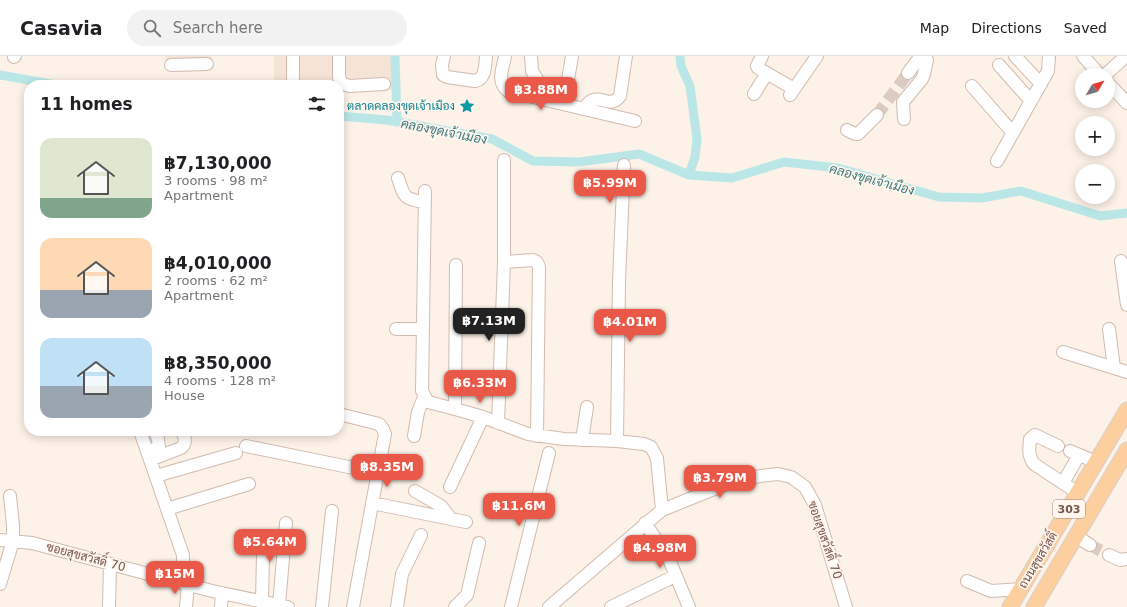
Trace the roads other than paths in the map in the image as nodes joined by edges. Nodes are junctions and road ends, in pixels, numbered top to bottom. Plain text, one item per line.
1 (293, 56) edge
2 (339, 56) edge
3 (444, 56) edge
4 (486, 56) edge
5 (505, 56) edge
6 (531, 56) edge
7 (572, 56) edge
8 (626, 56) edge
9 (762, 56) edge
10 (1015, 56) edge
11 (1038, 56) edge
12 (1084, 56) edge
13 (1126, 56) edge
14 (815, 57) edge
15 (924, 57) edge
16 (1049, 62) edge
17 (171, 64) edge
18 (206, 64) dead end
19 (999, 65) dead end
20 (1094, 68) edge
21 (1113, 68) edge
22 (767, 73) junction
23 (908, 73) tunnel mouth
24 (293, 79) dead end
25 (340, 80) edge
26 (344, 84) edge
27 (384, 84) dead end
28 (1041, 84) junction
29 (972, 86) dead end
30 (1115, 91) edge
31 (754, 94) dead end
32 (539, 98) junction
33 (1031, 101) junction
34 (1127, 103) edge
35 (564, 104) junction
36 (583, 108) junction
37 (877, 115) tunnel mouth
38 (904, 119) dead end
39 (635, 121) dead end
40 (847, 130) dead end
41 (1013, 133) junction
42 (504, 160) dead end
43 (998, 160) dead end
44 (624, 165) dead end
45 (398, 178) dead end
46 (1121, 261) dead end
47 (504, 262) junction
48 (456, 265) dead end
49 (1127, 304) edge
50 (396, 328) dead end
51 (423, 329) junction
52 (1109, 329) dead end
53 (1062, 352) dead end
54 (1114, 368) junction
55 (1127, 372) edge
56 (424, 397) junction
57 (586, 407) dead end
58 (455, 409) junction
59 (1127, 410) edge
60 (344, 415) edge
61 (482, 418) junction
62 (498, 423) junction
63 (142, 436) edge
64 (157, 436) edge
65 (184, 436) edge
66 (414, 436) dead end
67 (537, 436) junction
68 (582, 440) junction
69 (617, 442) junction
70 (1058, 446) dead end
71 (1127, 450) edge
72 (549, 453) dead end
73 (149, 456) junction
74 (1096, 462) junction
75 (378, 473) junction
76 (156, 476) junction
77 (1062, 483) junction
78 (249, 484) dead end
79 (450, 487) dead end
80 (415, 491) dead end
81 (1078, 493) junction
82 (10, 496) dead end
83 (372, 503) junction
84 (167, 509) junction
85 (662, 510) junction
86 (332, 511) dead end
87 (451, 519) junction
88 (466, 522) dead end
89 (286, 523) dead end
90 (645, 523) junction
91 (420, 536) dead end
92 (1076, 536) junction
93 (0, 540) edge
94 (13, 541) junction
95 (479, 543) dead end
96 (1090, 545) tunnel mouth
97 (263, 554) dead end
98 (1109, 555) tunnel mouth
99 (1127, 559) edge
100 (110, 564) junction
101 (675, 576) junction
102 (967, 582) dead end
103 (184, 583) junction
104 (0, 584) edge
105 (1021, 589) junction
106 (222, 593) junction
107 (262, 601) junction
108 (284, 606) edge
109 (688, 606) edge
110 (110, 607) edge
111 (186, 607) edge
112 (221, 607) edge
113 (322, 607) edge
114 (353, 607) edge
115 (396, 607) edge
116 (455, 607) edge
117 (511, 607) edge
118 (549, 607) edge
119 (611, 607) edge
120 (846, 607) edge
121 (1010, 607) edge
122 (1034, 607) edge

1 - 24 street
2 - 25 street
3 - 4 street
5 - 32 street
6 - 32 street
7 - 35 street
8 - 36 street
9 - 22 street
10 - 28 street
11 - 16 street
12 - 20 street
13 - 21 street
14 - 22 street
15 - 23 street
15 - 38 street
16 - 28 street
17 - 18 street
19 - 33 street
22 - 31 street
26 - 27 street
28 - 33 street
29 - 41 street
30 - 34 street
32 - 35 street
33 - 41 street
35 - 36 street
36 - 39 street
37 - 40 street
41 - 43 street
42 - 47 street
44 - 69 street
45 - 51 street
46 - 49 street
47 - 62 street
47 - 67 street
48 - 58 street
50 - 51 street
51 - 56 street
52 - 54 street
53 - 54 street
54 - 55 street
56 - 58 street
56 - 66 street
57 - 68 street
58 - 61 street
59 - 74 main road, ถนนสุขสวัสดิ์ / 303
60 - 75 street
61 - 62 street
61 - 79 street
62 - 67 street
63 - 73 street
64 - 73 street
65 - 73 street
67 - 68 street
68 - 69 street
69 - 85 street
70 - 77 street
71 - 92 main road, ถนนสุขสวัสดิ์ / 303
72 - 117 street
73 - 76 street
74 - 77 street
74 - 81 main road, ถนนสุขสวัสดิ์ / 303
75 - 76 street
75 - 83 street
76 - 84 street
77 - 81 street
78 - 84 street
80 - 87 street
81 - 105 main road, ถนนสุขสวัสดิ์ / 303
82 - 94 street
83 - 87 street
83 - 114 street
84 - 103 street
85 - 90 street, ซอยสุขสวัสดิ์ 70
85 - 120 street, ซอยสุขสวัสดิ์ 70
86 - 113 street
87 - 88 street
89 - 108 street
90 - 101 street
90 - 118 street, ซอยสุขสวัสดิ์ 70
91 - 115 street
92 - 96 street
92 - 122 main road, ถนนสุขสวัสดิ์ / 303
93 - 94 street, ซอยสุขสวัสดิ์ 70
94 - 100 street, ซอยสุขสวัสดิ์ 70
94 - 104 street
95 - 116 street
97 - 107 street
98 - 99 street
100 - 103 street, ซอยสุขสวัสดิ์ 70
100 - 110 street
101 - 109 street
101 - 119 street
102 - 105 street
103 - 106 street, ซอยสุขสวัสดิ์ 70
103 - 111 street
105 - 121 main road, ถนนสุขสวัสดิ์ / 303
106 - 107 street, ซอยสุขสวัสดิ์ 70
106 - 112 street
107 - 108 street, ซอยสุขสวัสดิ์ 70

